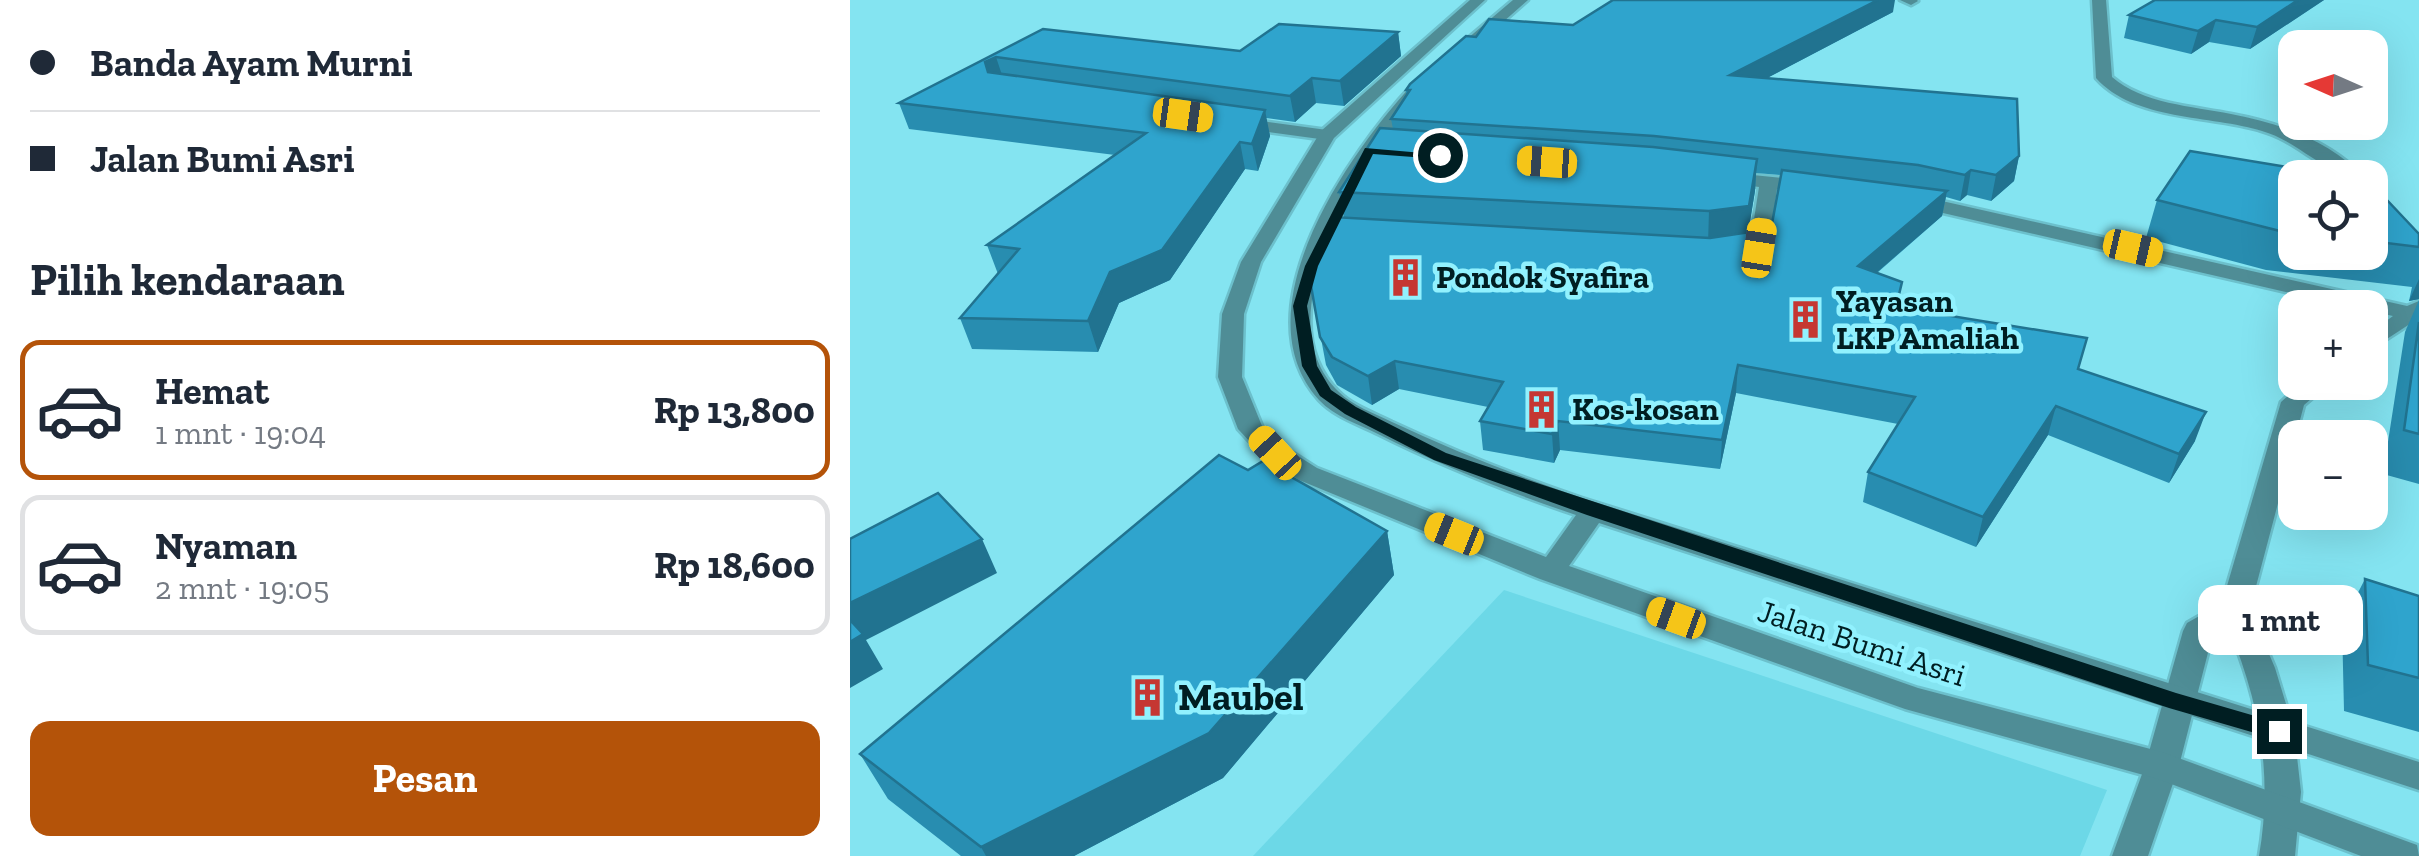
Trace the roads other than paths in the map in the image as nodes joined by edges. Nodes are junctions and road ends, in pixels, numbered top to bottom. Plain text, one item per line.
1 (1478, 0) edge
2 (1521, 0) edge
3 (2099, 0) edge
4 (1380, 83) junction
5 (1420, 86) junction
6 (1212, 119) edge
7 (1327, 135) junction
8 (2327, 160) edge
9 (1711, 176) edge
10 (1770, 182) junction
11 (1842, 190) edge
12 (1896, 198) edge
13 (1721, 253) edge
14 (2413, 311) edge
15 (2388, 330) edge
16 (2296, 400) edge
17 (1593, 511) junction
18 (1550, 572) junction
19 (2234, 609) junction
20 (2176, 702) junction
21 (2279, 731) junction
22 (2162, 766) junction
23 (2419, 776) edge
24 (2286, 815) junction
25 (2130, 856) edge
26 (2276, 856) edge
27 (2404, 856) edge

1 - 4 street, Jalan Bumi Asri
2 - 5 street, Jalan Bumi Asri
3 - 8 street
4 - 5 street
4 - 7 street, Jalan Bumi Asri
5 - 17 street, Jalan Bumi Asri
6 - 7 street
7 - 18 street, Jalan Bumi Asri
9 - 10 street
10 - 11 street
10 - 13 street
12 - 14 street
14 - 15 street
16 - 19 street
17 - 18 street
17 - 20 street, Jalan Bumi Asri
18 - 22 street, Jalan Bumi Asri
19 - 20 street
19 - 21 street
20 - 21 street, Jalan Bumi Asri
20 - 22 street
21 - 23 street, Jalan Bumi Asri
21 - 24 street
22 - 24 street, Jalan Bumi Asri
22 - 25 street
24 - 26 street
24 - 27 street, Jalan Bumi Asri

